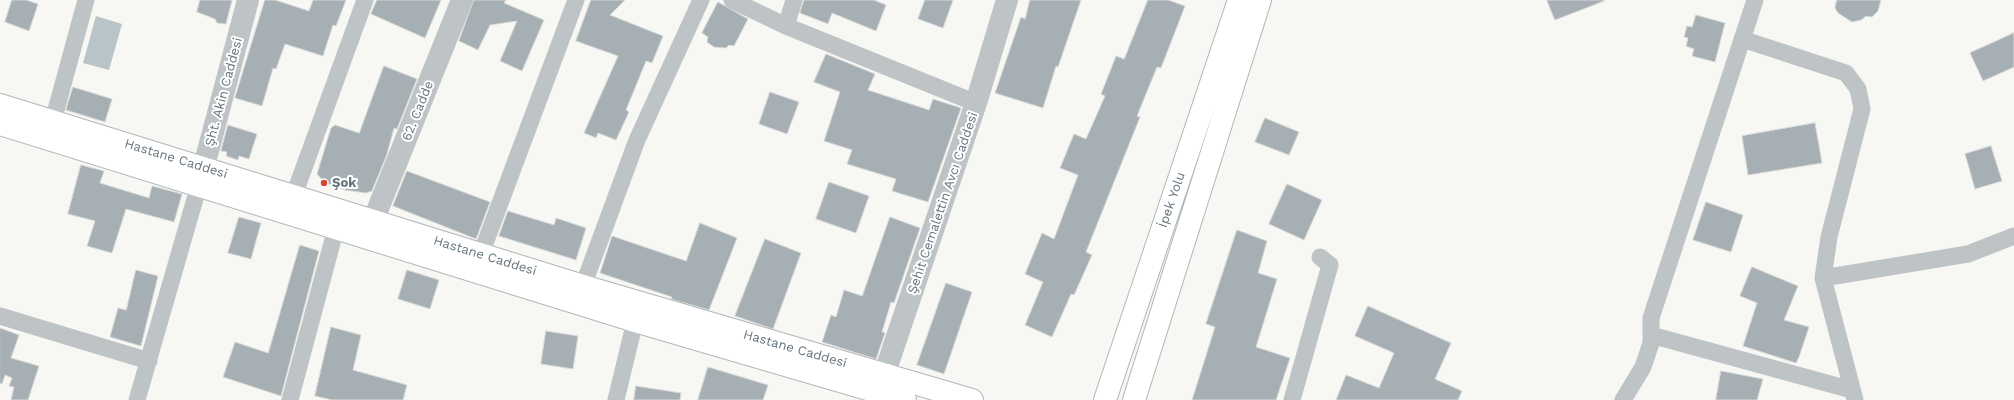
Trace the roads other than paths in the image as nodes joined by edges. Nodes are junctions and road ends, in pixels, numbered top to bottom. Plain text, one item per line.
1 (86, 0) edge
2 (248, 0) edge
3 (364, 0) edge
4 (462, 0) edge
5 (576, 0) edge
6 (701, 0) edge
7 (732, 0) edge
8 (794, 0) edge
9 (1007, 0) edge
10 (1239, 0) edge
11 (1260, 0) edge
12 (1755, 0) edge
13 (786, 26) junction
14 (1742, 39) junction
15 (976, 103) junction
16 (0, 105) edge
17 (53, 121) junction
18 (0, 124) edge
19 (201, 177) junction
20 (294, 195) junction
21 (373, 222) junction
22 (336, 228) junction
23 (2014, 236) edge
24 (481, 254) junction
25 (1320, 257) dead end
26 (1823, 278) junction
27 (583, 286) junction
28 (0, 316) edge
29 (635, 321) junction
30 (1651, 335) junction
31 (149, 361) junction
32 (873, 388) edge
33 (1853, 395) edge
34 (137, 400) edge
35 (290, 400) edge
36 (616, 400) edge
37 (905, 400) edge
38 (972, 400) edge
39 (1105, 400) edge
40 (1134, 400) edge
41 (1292, 400) edge
42 (1623, 400) edge

1 - 17 street
2 - 19 street, Şht. Akin Caddesi
3 - 20 street
4 - 21 street, 62. Cadde
5 - 24 street
6 - 27 street
7 - 13 street
8 - 13 street
9 - 15 street, Şehit Cemalettin Avcı Caddesi
10 - 39 main road, İpek Yolu
11 - 40 main road
12 - 14 street
13 - 15 street
14 - 26 street
14 - 30 street
15 - 32 street, Şehit Cemalettin Avcı Caddesi
16 - 17 main road, Hastane Caddesi
17 - 19 main road, Hastane Caddesi
18 - 19 main road, Hastane Caddesi
19 - 20 main road, Hastane Caddesi
19 - 22 main road, Hastane Caddesi
19 - 31 street
20 - 21 main road, Hastane Caddesi
21 - 24 main road, Hastane Caddesi
22 - 29 main road, Hastane Caddesi
22 - 35 street
23 - 26 street
24 - 27 main road, Hastane Caddesi
25 - 41 street
26 - 33 street
27 - 32 main road, Hastane Caddesi
28 - 31 street
29 - 32 main road, Hastane Caddesi
29 - 36 street
30 - 33 street
30 - 42 street
31 - 34 street
32 - 37 main road, Hastane Caddesi
32 - 38 main road, Hastane Caddesi

